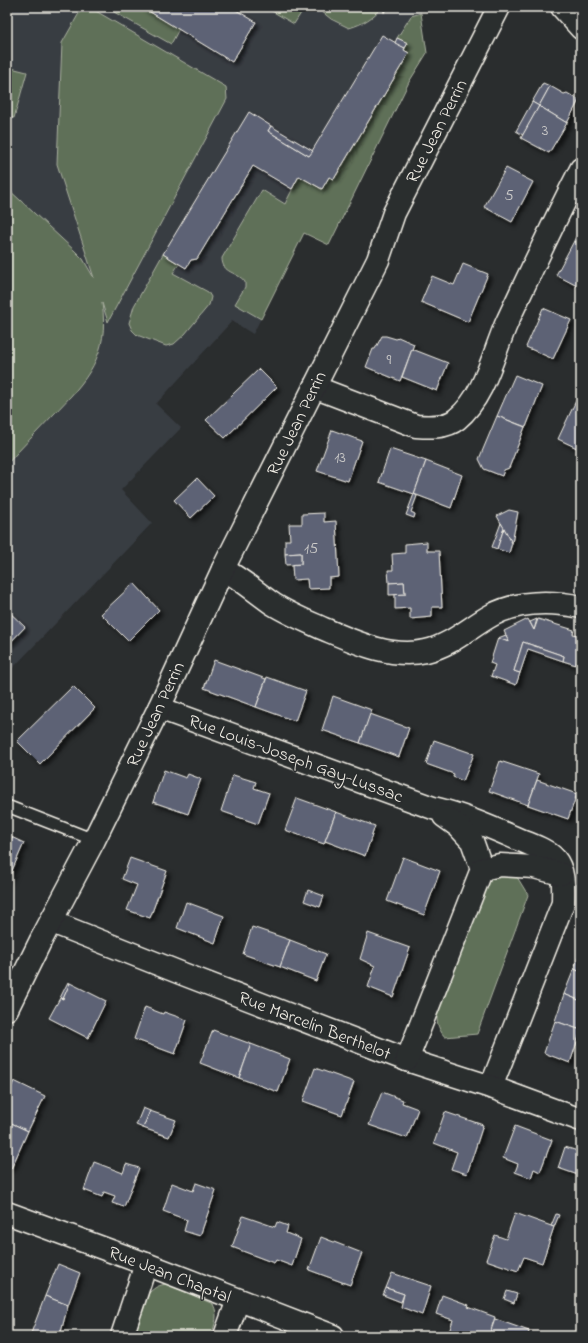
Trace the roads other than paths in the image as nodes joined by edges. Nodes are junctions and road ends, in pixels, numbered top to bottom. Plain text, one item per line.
1 (500, 7) edge
2 (562, 7) edge
3 (581, 28) edge
4 (581, 168) edge
5 (314, 387) junction
6 (223, 569) junction
7 (581, 607) edge
8 (159, 708) junction
9 (7, 806) edge
10 (433, 808) junction
11 (94, 840) junction
12 (482, 869) junction
13 (561, 874) junction
14 (52, 920) junction
15 (7, 1009) edge
16 (407, 1060) junction
17 (491, 1087) junction
18 (581, 1120) edge
19 (7, 1213) edge
20 (146, 1264) junction
21 (238, 1300) junction
22 (122, 1336) edge
23 (224, 1336) edge
24 (333, 1336) edge

1 - 5 street, Rue Jean Perrin
2 - 3 street
4 - 5 street
5 - 6 street, Rue Jean Perrin
6 - 7 street
6 - 8 street, Rue Jean Perrin
8 - 10 street, Rue Louis-Joseph Gay-Lussac
8 - 11 street, Rue Jean Perrin
9 - 11 lane
10 - 12 street, Rue Louis-Joseph Gay-Lussac
10 - 13 street, Rue Louis-Joseph Gay-Lussac
11 - 14 street, Rue Jean Perrin
12 - 13 street
12 - 16 street
13 - 17 street
14 - 15 street, Rue Jean Perrin
14 - 16 street, Rue Marcelin Berthelot
16 - 17 street, Rue Marcelin Berthelot
17 - 18 street, Rue Marcelin Berthelot
19 - 20 street, Rue Jean Chaptal
20 - 21 street, Rue Jean Chaptal
20 - 22 street
21 - 23 street
21 - 24 street, Rue Jean Chaptal

